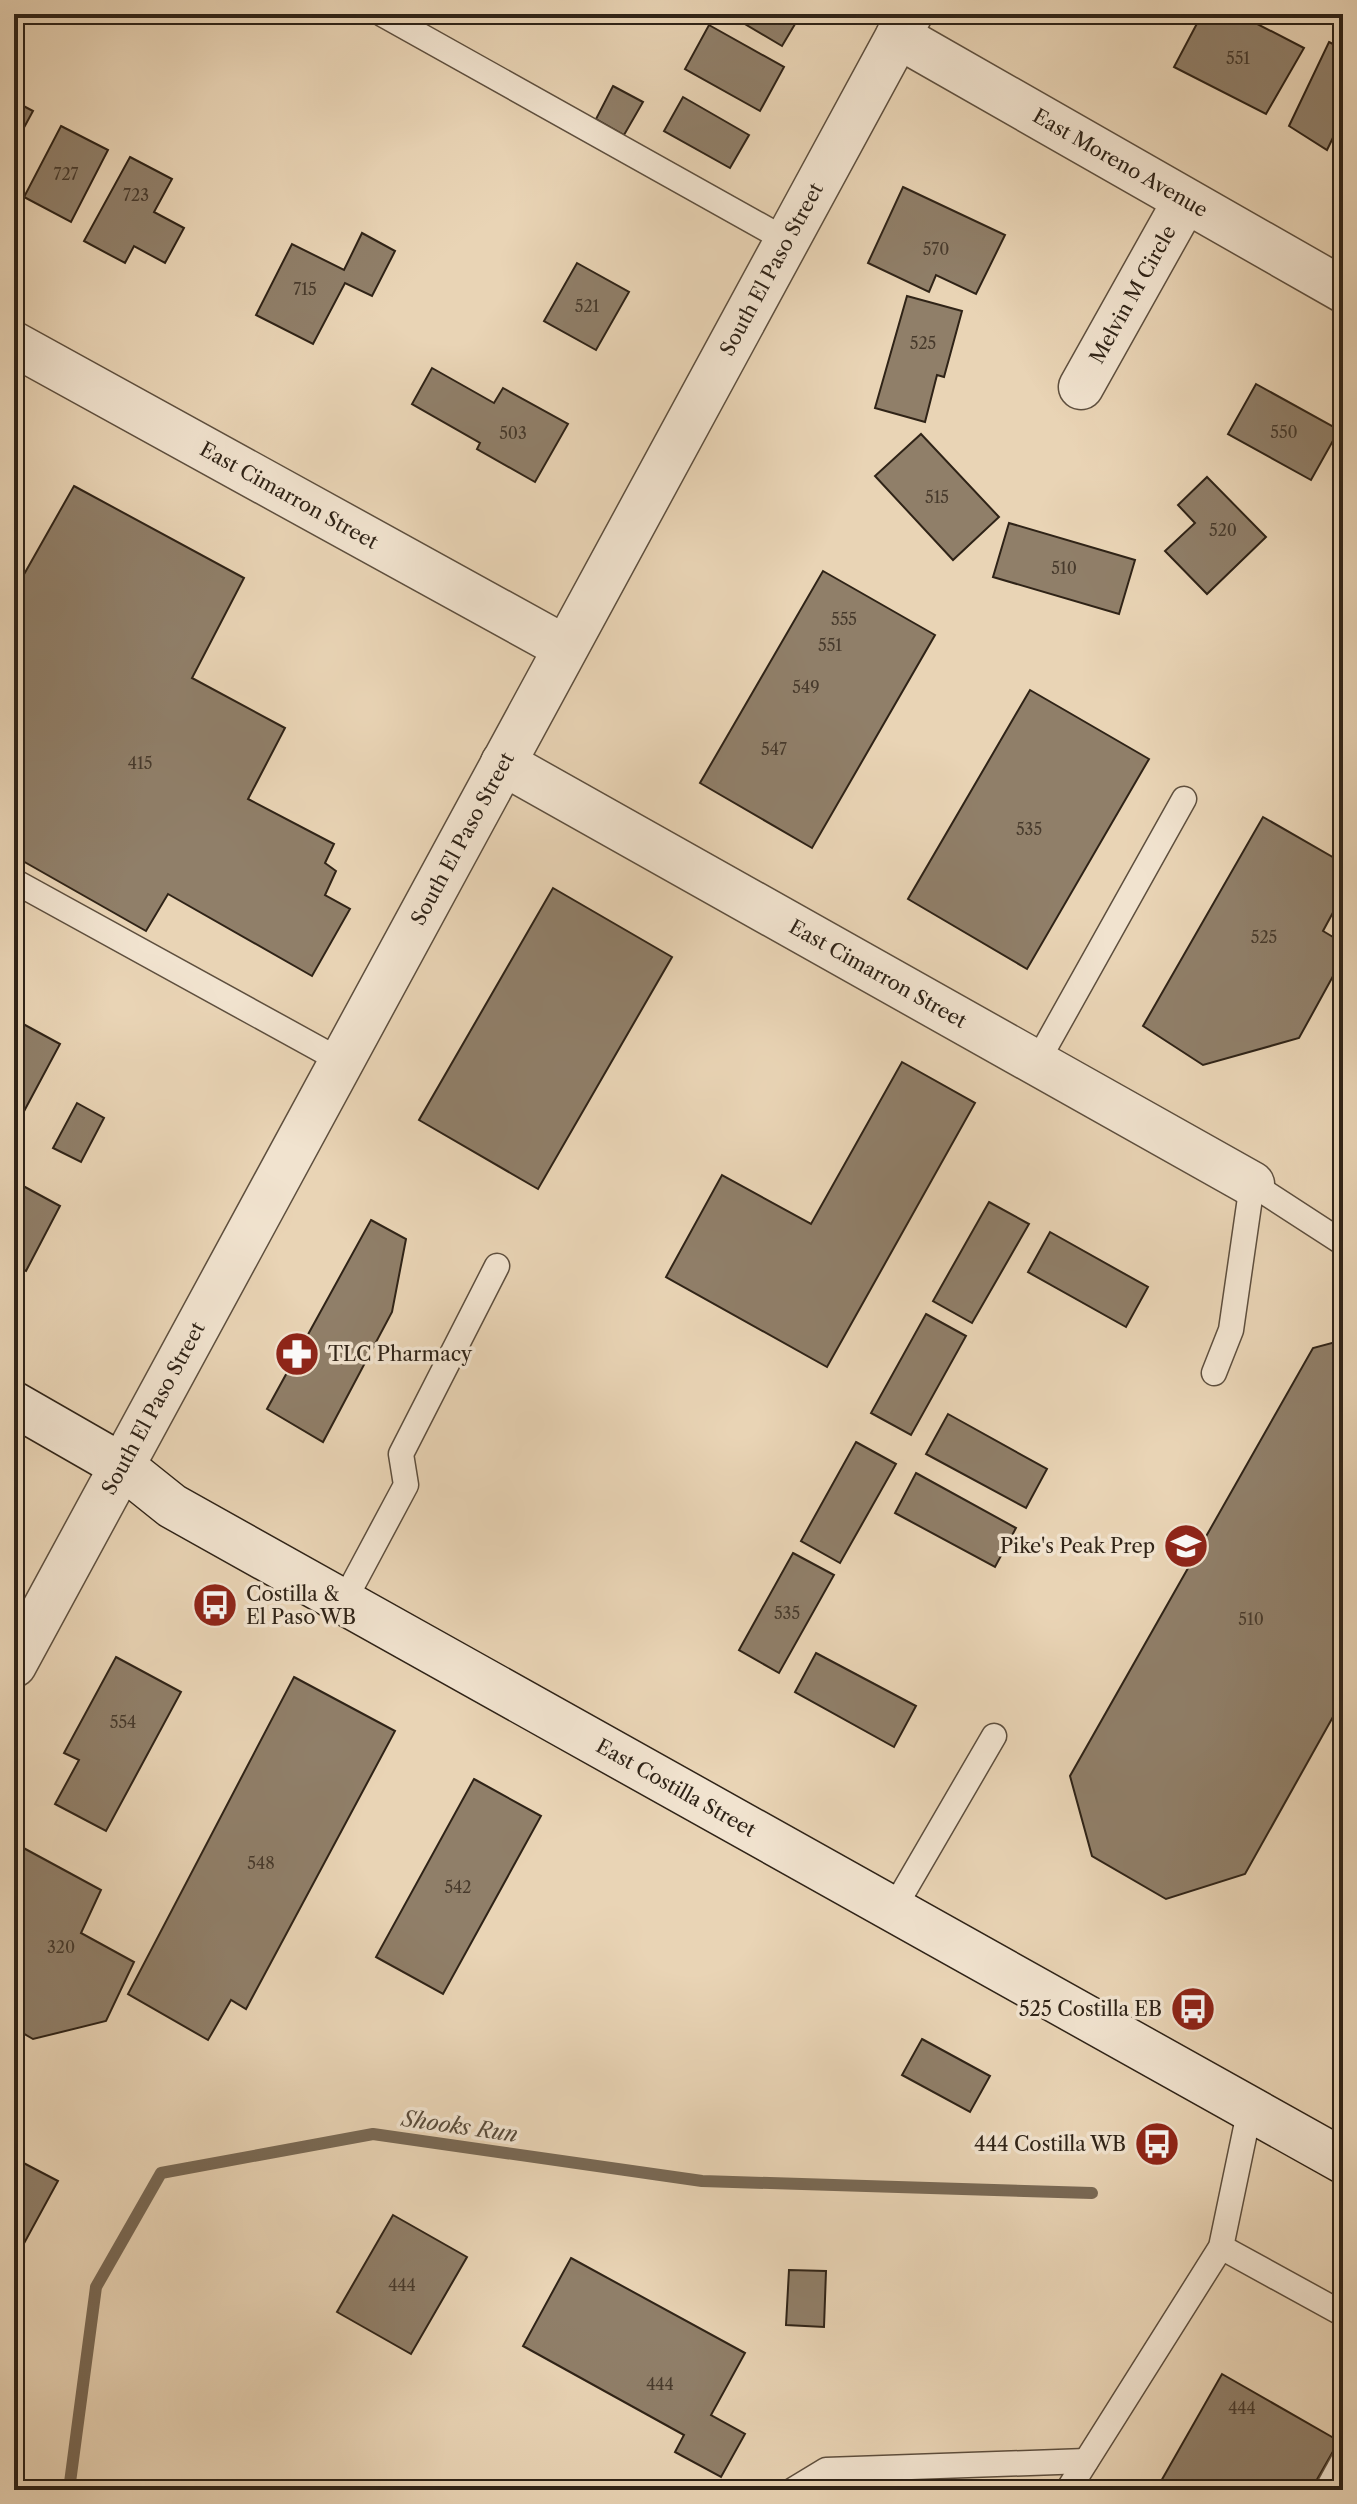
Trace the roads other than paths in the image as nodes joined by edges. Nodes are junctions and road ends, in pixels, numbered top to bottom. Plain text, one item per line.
1 (382, 14) edge
2 (904, 25) edge
3 (1184, 203) junction
4 (786, 240) junction
5 (1343, 290) edge
6 (14, 344) edge
7 (1081, 387) dead end
8 (564, 647) junction
9 (503, 763) junction
10 (1184, 799) dead end
11 (14, 881) edge
12 (341, 1061) junction
13 (1037, 1062) junction
14 (1252, 1184) junction
15 (1343, 1243) edge
16 (497, 1266) dead end
17 (1214, 1373) dead end
18 (14, 1404) edge
19 (122, 1466) junction
20 (344, 1601) junction
21 (14, 1665) edge
22 (994, 1736) dead end
23 (894, 1908) junction
24 (1250, 2108) junction
25 (1343, 2161) edge
26 (1221, 2247) junction
27 (1343, 2314) edge
28 (1086, 2461) junction
29 (1343, 2461) edge
30 (793, 2490) edge
31 (1068, 2490) edge
32 (1327, 2490) edge

1 - 4 lane
2 - 3 street, East Moreno Avenue
2 - 4 street, South El Paso Street
3 - 5 street, East Moreno Avenue
3 - 7 street, Melvin M Circle
4 - 8 street, South El Paso Street
6 - 8 street, East Cimarron Street
8 - 9 street, South El Paso Street
9 - 12 street, South El Paso Street
9 - 13 street, East Cimarron Street
10 - 13 lane
11 - 12 lane
12 - 19 street, South El Paso Street
13 - 14 street, East Cimarron Street
14 - 15 lane
14 - 17 lane
16 - 20 lane
18 - 19 street, East Costilla Street
19 - 20 street, East Costilla Street
19 - 21 street, South El Paso Street
20 - 23 street, East Costilla Street
22 - 23 lane
23 - 24 street, East Costilla Street
24 - 25 street, East Costilla Street
24 - 26 lane
26 - 27 lane
26 - 28 lane
28 - 30 lane
28 - 31 lane
29 - 32 lane

